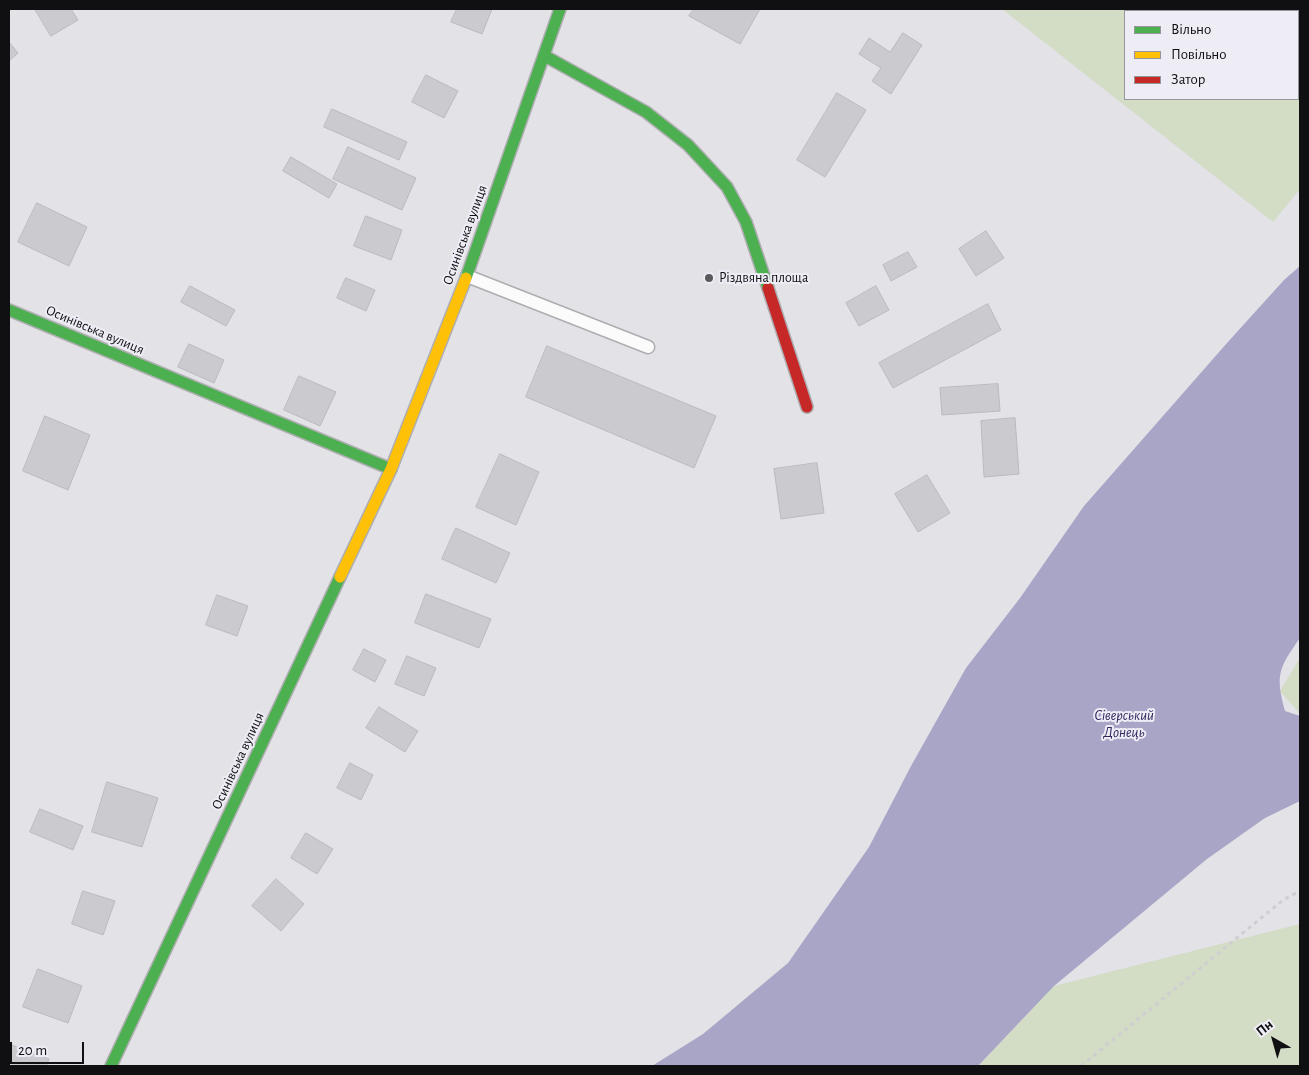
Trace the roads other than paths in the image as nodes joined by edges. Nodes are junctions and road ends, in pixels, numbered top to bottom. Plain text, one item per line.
1 (560, 9) edge
2 (546, 56) junction
3 (466, 276) junction
4 (9, 310) edge
5 (648, 347) dead end
6 (807, 407) dead end
7 (391, 469) junction
8 (111, 1066) edge

1 - 2 street, Осинівська вулиця
2 - 3 street, Осинівська вулиця
2 - 6 street
3 - 5 lane
3 - 7 street, Осинівська вулиця
4 - 7 street, Осинівська вулиця
7 - 8 street, Осинівська вулиця

